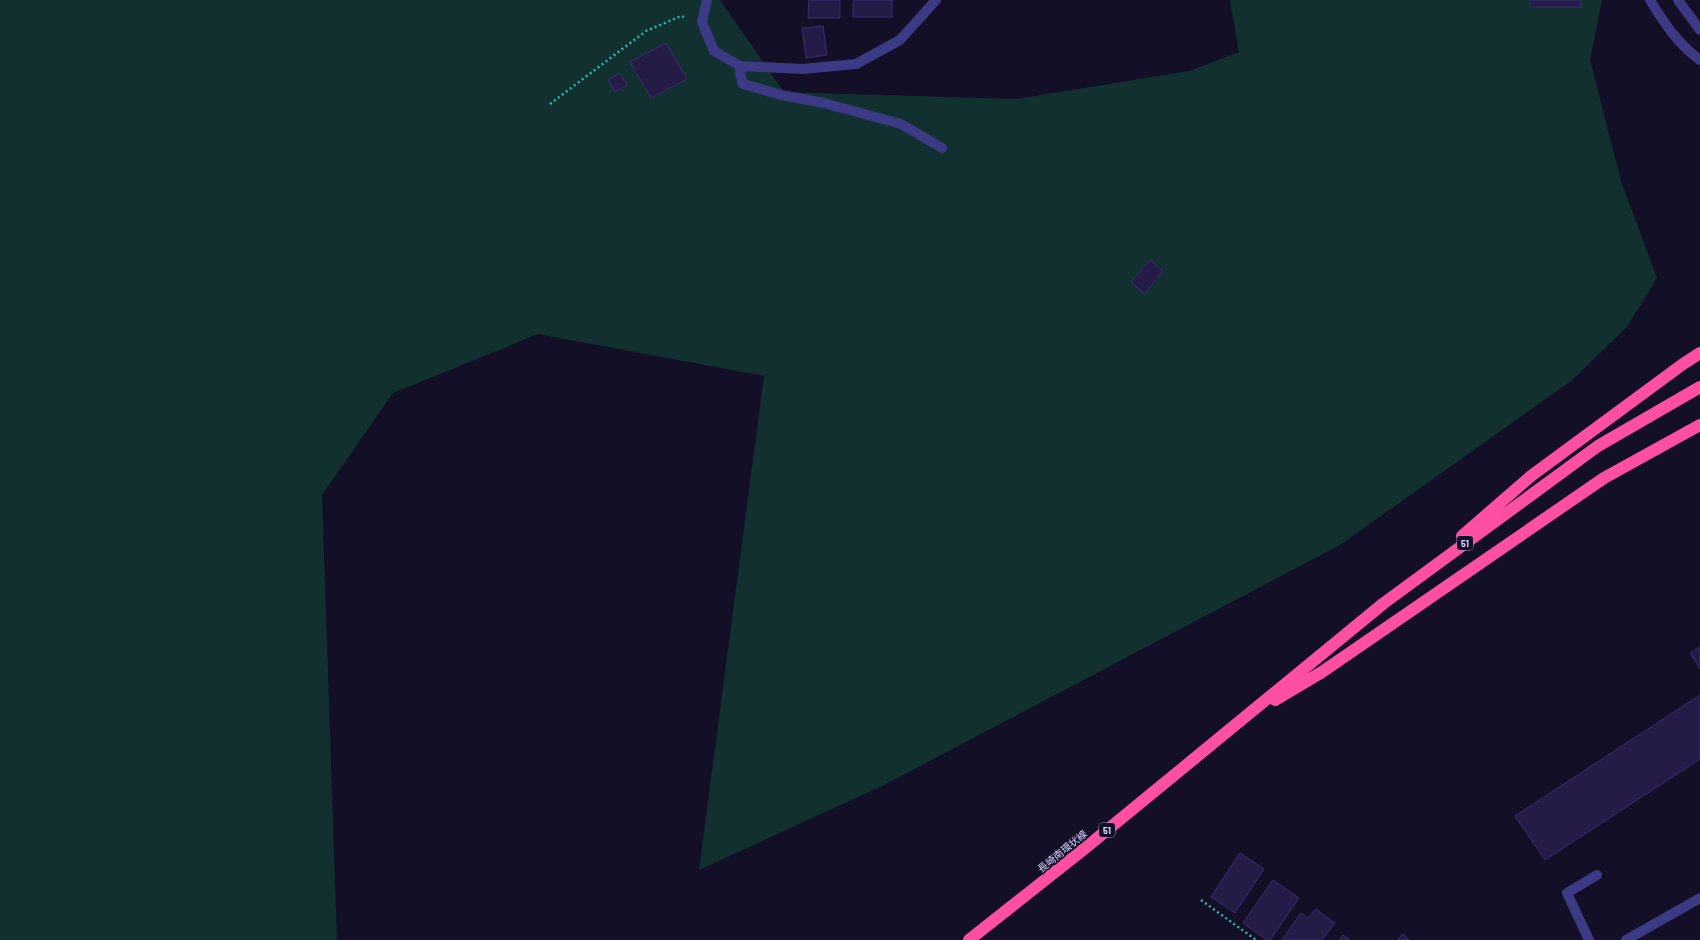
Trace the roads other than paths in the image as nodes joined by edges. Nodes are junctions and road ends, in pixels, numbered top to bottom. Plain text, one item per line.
1 (707, 0) edge
2 (936, 0) edge
3 (1650, 0) edge
4 (1678, 0) edge
5 (1700, 30) edge
6 (1700, 60) edge
7 (740, 66) junction
8 (942, 148) dead end
9 (1700, 353) edge
10 (1700, 387) edge
11 (1700, 425) edge
12 (1384, 603) junction
13 (1243, 718) junction
14 (1597, 874) dead end
15 (1700, 898) edge
16 (969, 940) edge
17 (1589, 940) edge
18 (1626, 940) edge

1 - 7 street
2 - 7 street
3 - 6 street
4 - 5 street
7 - 8 street
9 - 12 highway, 51
10 - 12 highway, 51
11 - 13 highway, 51
12 - 13 highway, 51
13 - 16 highway, 長崎南環状線 / 51
14 - 17 street
15 - 18 street

